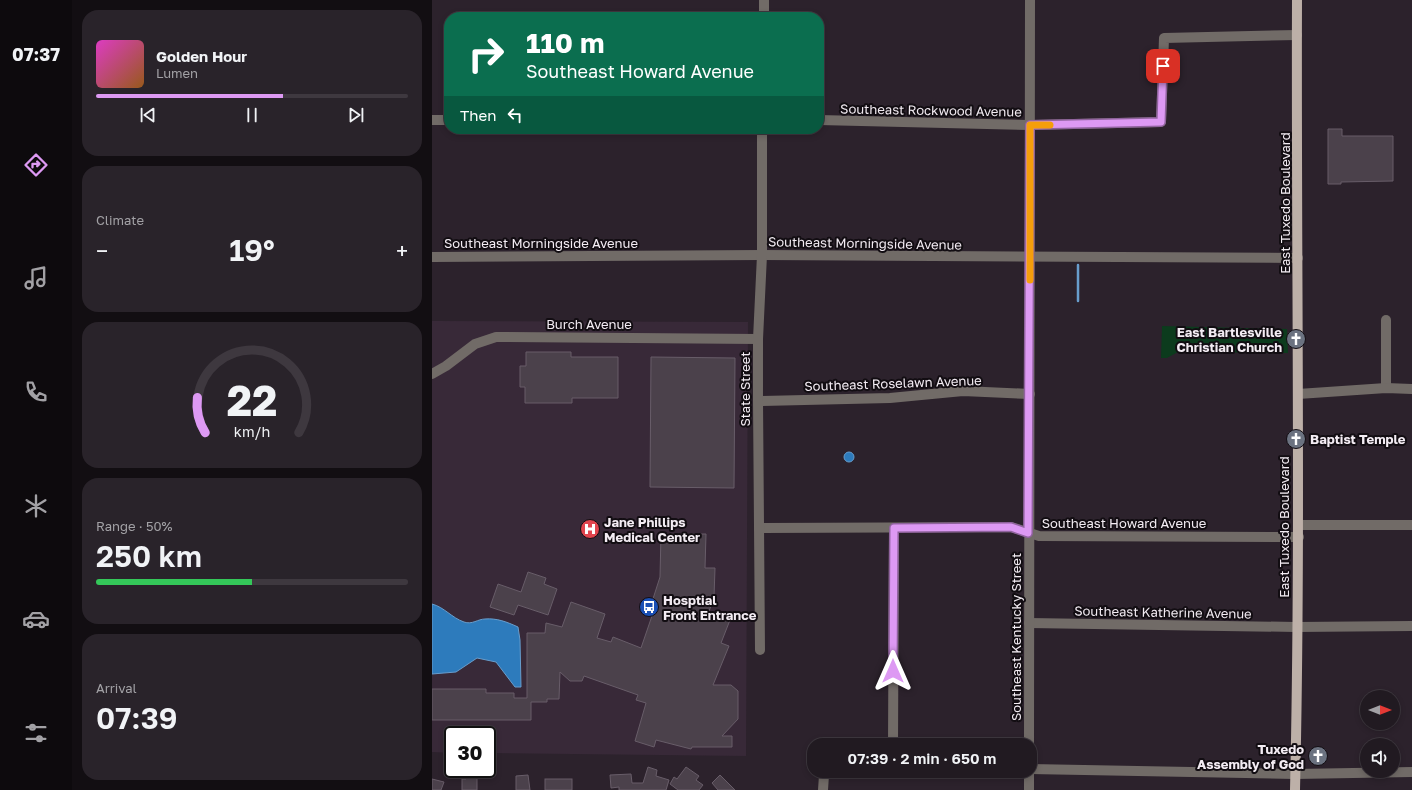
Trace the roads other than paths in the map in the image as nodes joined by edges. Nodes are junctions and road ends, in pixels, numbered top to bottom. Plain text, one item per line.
1 (764, 0) edge
2 (1030, 0) edge
3 (1297, 0) edge
4 (764, 12) edge
5 (1297, 35) junction
6 (432, 120) edge
7 (444, 120) edge
8 (824, 120) edge
9 (1030, 125) junction
10 (762, 134) edge
11 (762, 255) junction
12 (432, 257) edge
13 (1030, 258) junction
14 (1298, 258) junction
15 (1386, 320) dead end
16 (758, 339) junction
17 (432, 374) edge
18 (1386, 388) junction
19 (1412, 389) edge
20 (1030, 394) junction
21 (1298, 394) junction
22 (758, 401) junction
23 (1299, 525) junction
24 (1412, 525) edge
25 (759, 528) junction
26 (894, 528) junction
27 (1028, 533) junction
28 (1299, 537) junction
29 (1029, 623) junction
30 (1412, 626) edge
31 (1296, 627) junction
32 (760, 650) dead end
33 (893, 738) edge
34 (1029, 738) edge
35 (1037, 770) edge
36 (1412, 772) edge
37 (1295, 774) junction
38 (824, 778) edge
39 (1029, 778) edge
40 (823, 790) edge
41 (1029, 790) edge
42 (1295, 790) edge

1 - 4 street
2 - 9 street, Southeast Kentucky Street
3 - 5 main road, East Tuxedo Boulevard
5 - 9 street, Southeast Rockwood Avenue
5 - 14 main road, East Tuxedo Boulevard
6 - 7 street
8 - 9 street, Southeast Rockwood Avenue
9 - 13 street, Southeast Kentucky Street
10 - 11 street, State Street
11 - 12 street, Southeast Morningside Avenue
11 - 13 street, Southeast Morningside Avenue
11 - 16 street, State Street
13 - 14 street, Southeast Morningside Avenue
13 - 20 street, Southeast Kentucky Street
14 - 21 main road, East Tuxedo Boulevard
15 - 18 street
16 - 17 street, Burch Avenue
16 - 22 street, State Street
18 - 19 street
18 - 21 street
20 - 22 street, Southeast Roselawn Avenue
20 - 27 street, Southeast Kentucky Street
21 - 23 main road, East Tuxedo Boulevard
22 - 25 street, State Street
23 - 24 street
23 - 28 main road, East Tuxedo Boulevard
25 - 26 street, Southeast Howard Avenue
25 - 32 street, State Street
26 - 27 street, Southeast Howard Avenue
26 - 33 street
27 - 28 street, Southeast Howard Avenue
27 - 29 street, Southeast Kentucky Street
28 - 31 main road, East Tuxedo Boulevard
29 - 31 street, Southeast Katherine Avenue
29 - 34 street, Southeast Kentucky Street
30 - 31 street, Southeast Katherine Avenue
31 - 37 main road, East Tuxedo Boulevard
35 - 37 street
36 - 37 street
37 - 42 main road, East Tuxedo Boulevard
38 - 40 street
39 - 41 street

